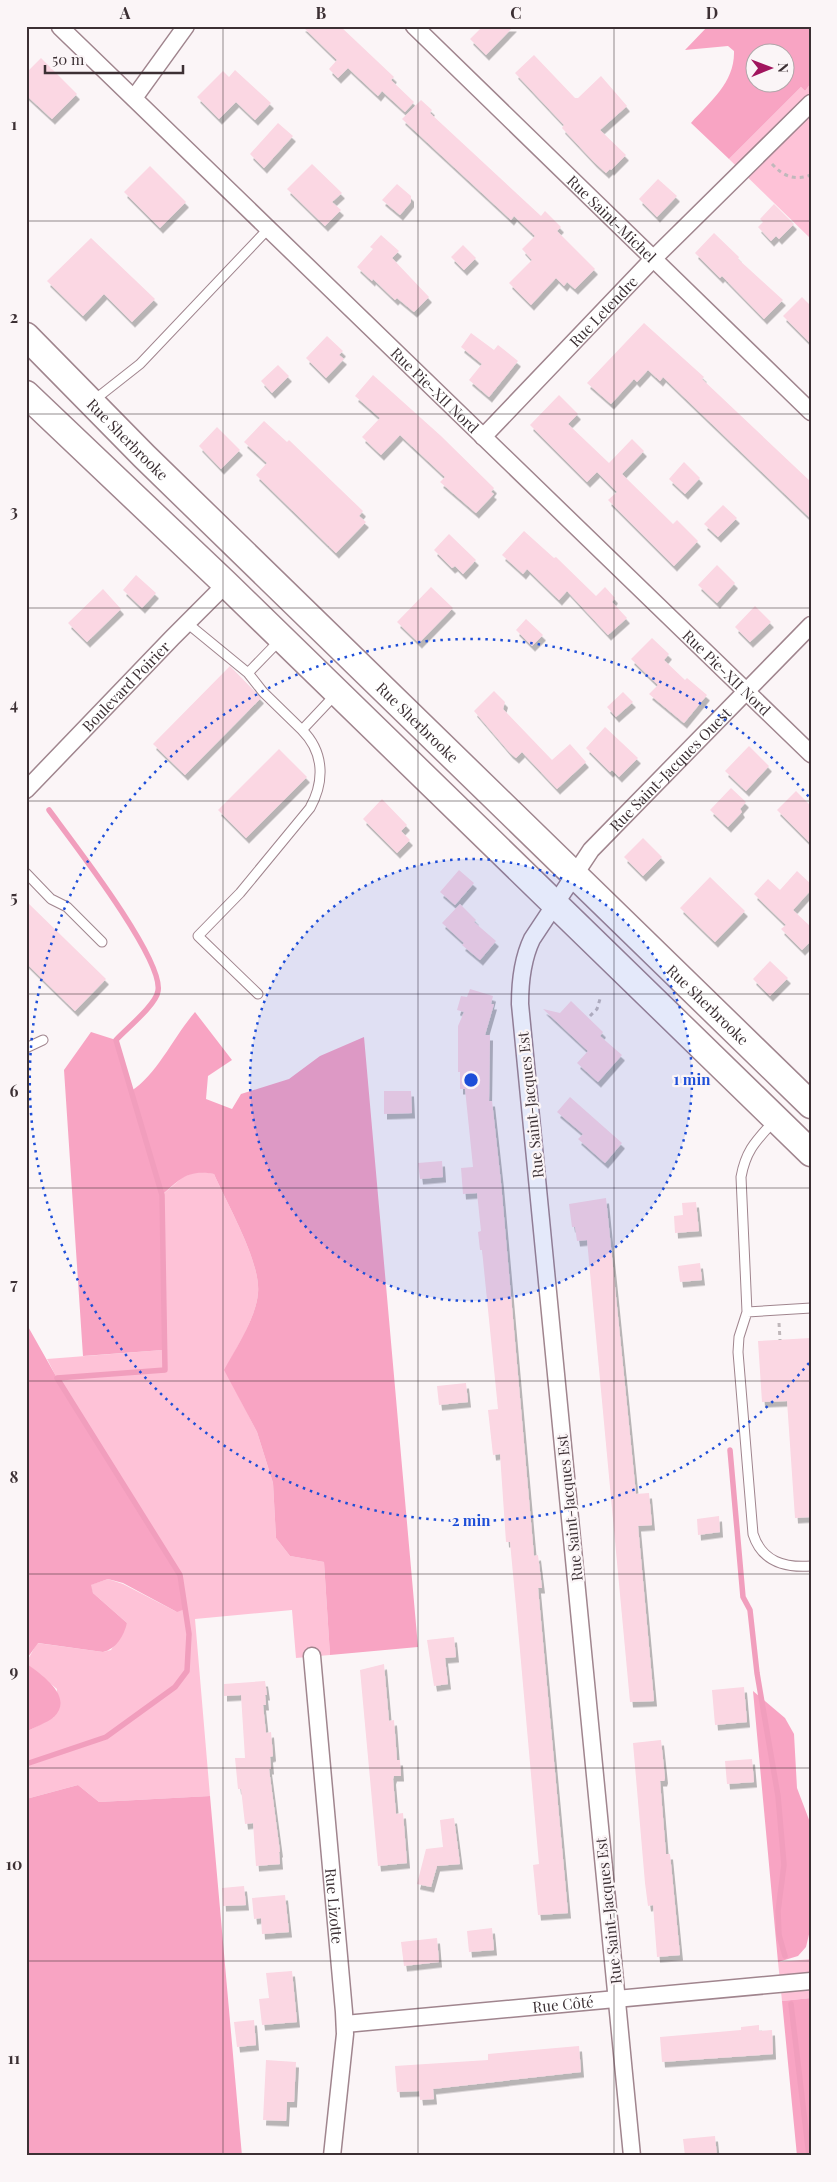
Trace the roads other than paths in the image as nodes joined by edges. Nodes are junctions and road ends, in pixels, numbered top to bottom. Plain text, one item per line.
1 (186, 26) edge
2 (414, 26) edge
3 (60, 27) edge
4 (134, 98) junction
5 (811, 103) edge
6 (269, 228) junction
7 (653, 259) junction
8 (26, 336) edge
9 (26, 394) edge
10 (92, 402) junction
11 (811, 412) edge
12 (483, 437) junction
13 (226, 584) junction
14 (187, 623) junction
15 (811, 625) edge
16 (282, 638) junction
17 (248, 674) junction
18 (746, 690) junction
19 (337, 692) junction
20 (302, 730) junction
21 (811, 754) edge
22 (26, 790) edge
23 (26, 873) edge
24 (574, 874) junction
25 (555, 902) junction
26 (102, 942) dead end
27 (258, 994) dead end
28 (42, 1040) dead end
29 (26, 1048) edge
30 (811, 1105) edge
31 (776, 1119) junction
32 (811, 1153) edge
33 (811, 1308) edge
34 (747, 1312) junction
35 (811, 1566) edge
36 (312, 1656) dead end
37 (811, 1982) edge
38 (617, 2000) junction
39 (345, 2024) junction
40 (332, 2156) edge
41 (632, 2156) edge

1 - 4 street
2 - 7 street, Rue Saint-Michel
3 - 4 street, Rue Pie-XII Nord
4 - 6 street, Rue Pie-XII Nord
5 - 7 street, Rue Letendre
6 - 10 lane
6 - 12 street, Rue Pie-XII Nord
7 - 11 street, Rue Saint-Michel
7 - 12 street, Rue Letendre
8 - 10 main road, Rue Sherbrooke
9 - 13 main road
10 - 24 main road, Rue Sherbrooke
12 - 18 street, Rue Pie-XII Nord
13 - 14 street, Boulevard Poirier
13 - 16 main road
14 - 17 lane
14 - 22 street, Boulevard Poirier
15 - 18 street, Rue Saint-Jacques Ouest
16 - 17 lane
16 - 19 main road
17 - 20 lane
18 - 21 street, Rue Pie-XII Nord
18 - 24 street, Rue Saint-Jacques Ouest
19 - 20 lane
19 - 25 main road
20 - 27 lane
23 - 26 lane
24 - 25 street, Rue Saint-Jacques Est
24 - 30 main road, Rue Sherbrooke
25 - 31 main road
25 - 38 street, Rue Saint-Jacques Est
28 - 29 lane
31 - 32 main road
31 - 34 lane
33 - 34 lane
34 - 35 lane
36 - 39 street, Rue Lizotte
37 - 38 street, Rue Côté
38 - 39 street, Rue Côté
38 - 41 street, Rue Saint-Jacques Est
39 - 40 street, Rue Lizotte

